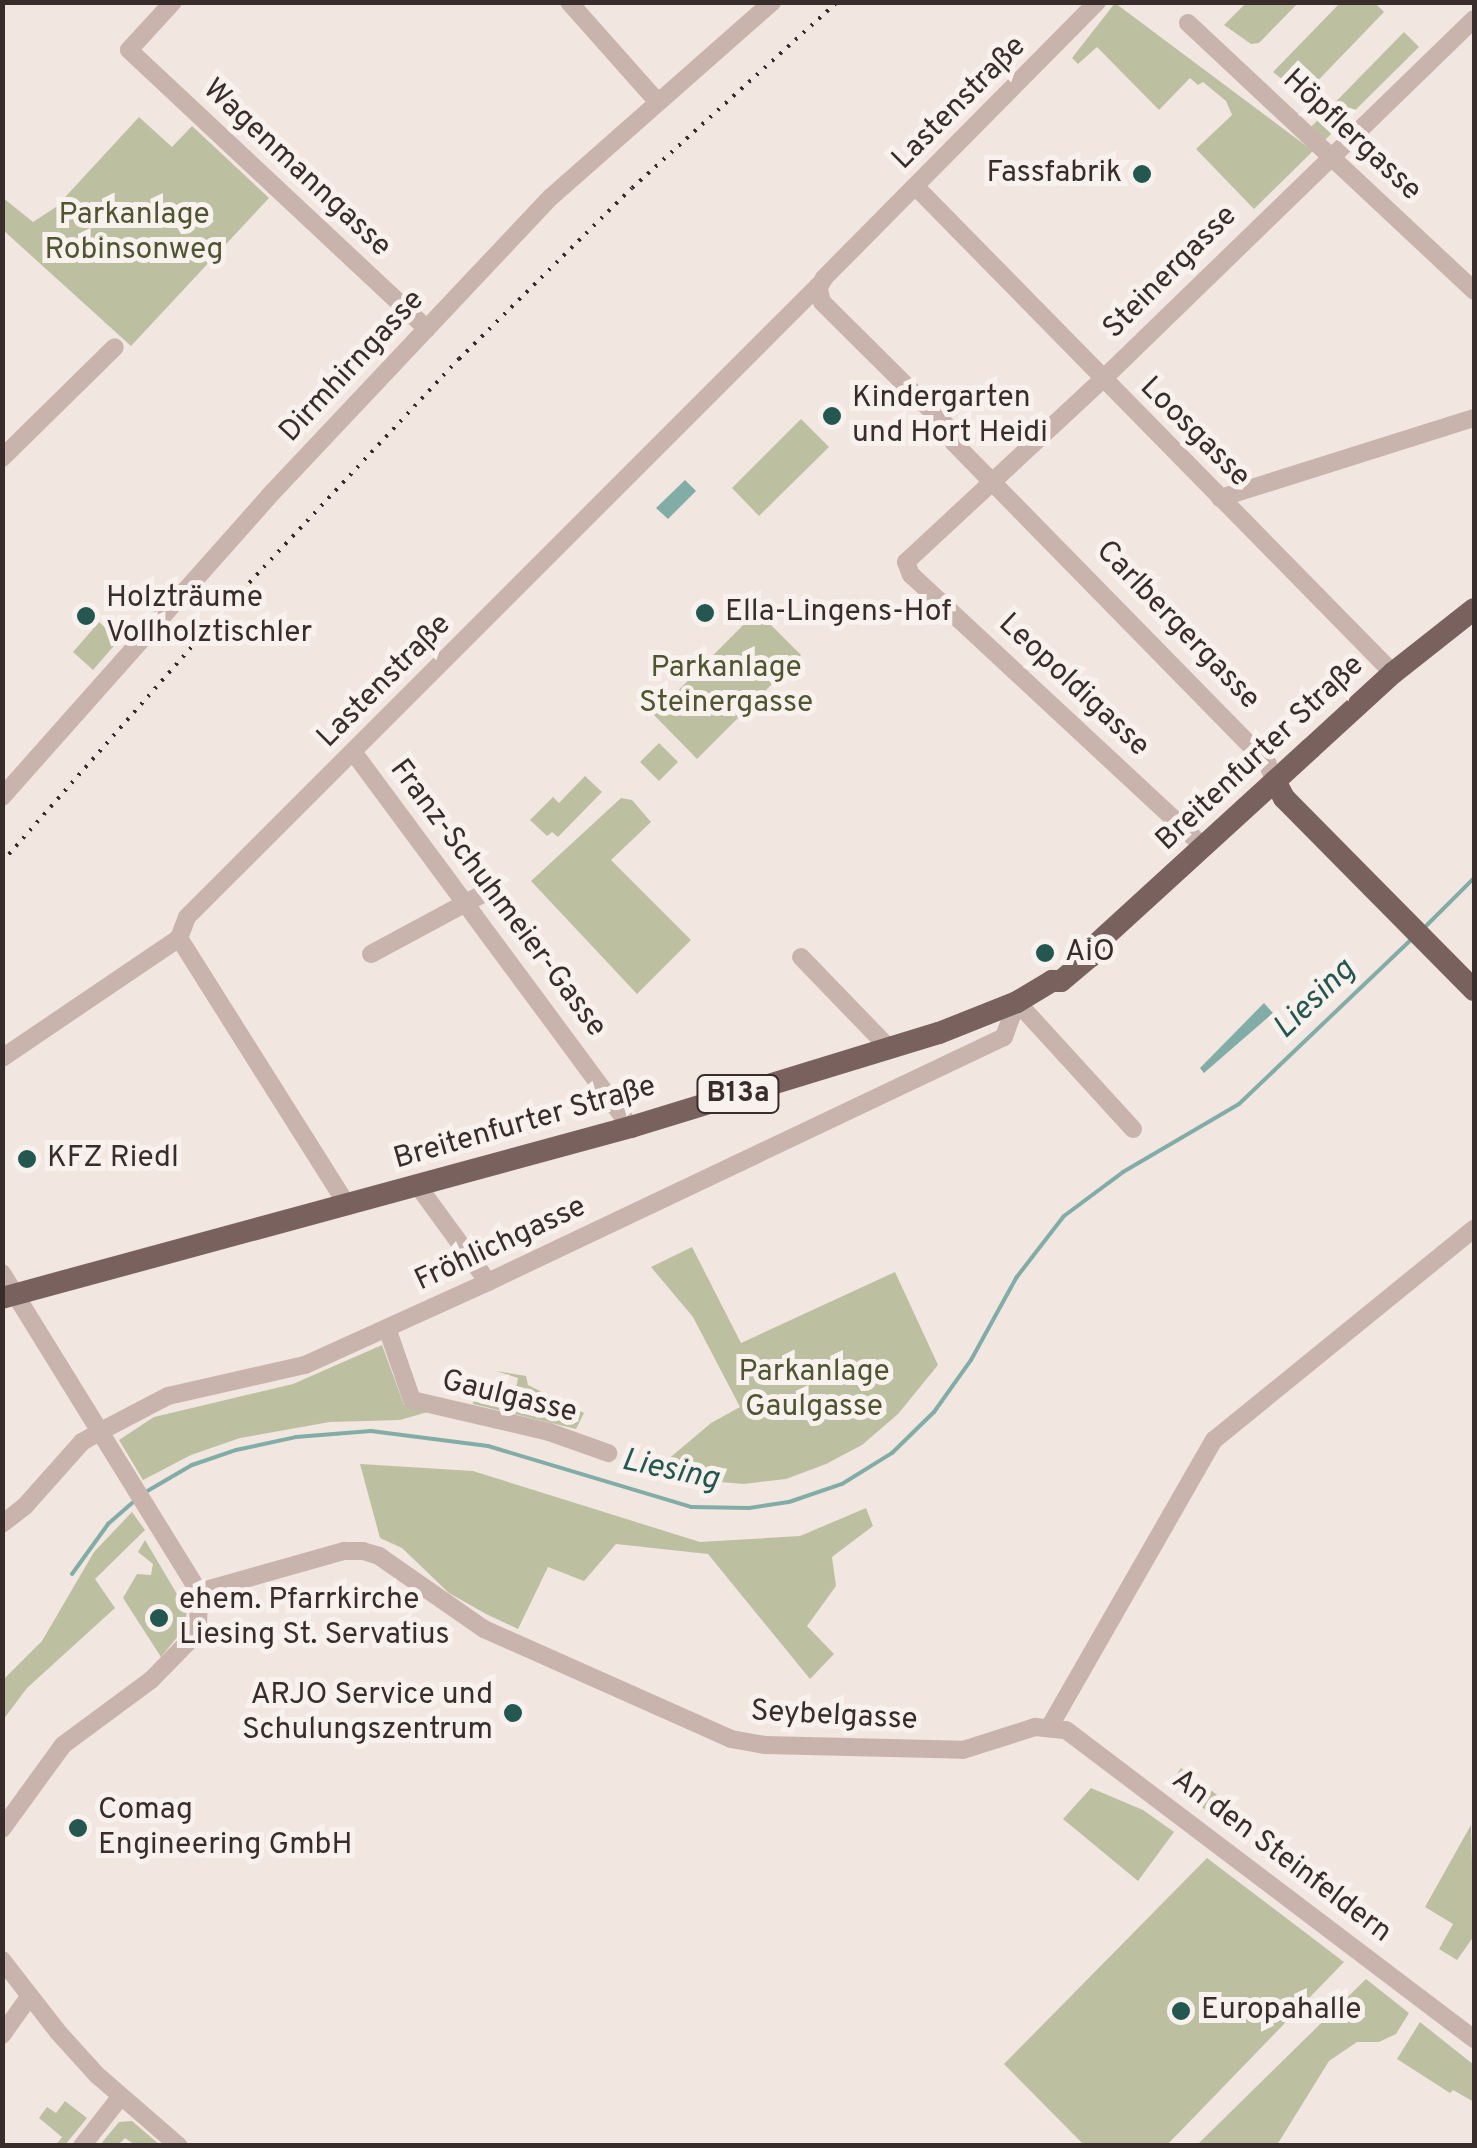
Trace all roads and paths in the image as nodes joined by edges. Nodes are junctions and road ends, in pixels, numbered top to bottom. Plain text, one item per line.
1 (173, 2) edge
2 (569, 2) edge
3 (772, 2) edge
4 (1097, 2) edge
5 (1474, 19) edge
6 (1188, 23) dead end
7 (656, 100) junction
8 (1332, 155) junction
9 (916, 187) junction
10 (818, 286) junction
11 (1474, 290) edge
12 (426, 328) junction
13 (115, 347) dead end
14 (1102, 380) junction
15 (1474, 418) edge
16 (2, 458) edge
17 (990, 475) junction
18 (1220, 498) junction
19 (905, 564) joint
20 (1474, 609) edge
21 (1393, 673) junction
22 (354, 753) junction
23 (1276, 781) junction
24 (2, 797) edge
25 (1204, 848) junction
26 (490, 890) dead end
27 (467, 903) junction
28 (179, 938) junction
29 (372, 954) dead end
30 (801, 957) dead end
31 (1474, 990) edge
32 (1018, 1002) junction
33 (889, 1048) junction
34 (2, 1058) edge
35 (631, 1127) junction
36 (1133, 1129) dead end
37 (418, 1186) junction
38 (348, 1206) junction
39 (1474, 1228) edge
40 (2, 1273) edge
41 (488, 1282) junction
42 (7, 1300) edge
43 (387, 1328) junction
44 (101, 1430) junction
45 (608, 1454) dead end
46 (2, 1524) edge
47 (199, 1592) junction
48 (1050, 1726) junction
49 (2, 1829) edge
50 (2, 1960) edge
51 (29, 1997) junction
52 (2, 2035) edge
53 (1474, 2039) edge
54 (121, 2096) junction
55 (82, 2146) edge
56 (180, 2146) edge

1 - 12 street, Wagenmanngasse
2 - 7 street
3 - 7 street, Dirmhirngasse
4 - 9 street, Lastenstraße
5 - 8 street, Steinergasse
6 - 8 street, Höpflergasse
7 - 12 street, Dirmhirngasse
8 - 11 street, Höpflergasse
8 - 14 street, Steinergasse
9 - 10 street, Lastenstraße
9 - 14 street, Loosgasse
10 - 17 street, Carlbergergasse
10 - 22 street, Lastenstraße
12 - 24 street, Dirmhirngasse
13 - 16 street
14 - 17 street, Steinergasse
14 - 18 street, Loosgasse
15 - 18 street
17 - 19 street, Steinergasse
17 - 23 street, Carlbergergasse
18 - 21 street, Loosgasse
19 - 25 street, Leopoldigasse
20 - 21 main road, Breitenfurter Straße / B13a
21 - 23 main road, Breitenfurter Straße / B13a
22 - 27 street, Franz-Schuhmeier-Gasse
22 - 28 street, Lastenstraße
23 - 25 main road, Breitenfurter Straße / B13a
23 - 31 main road, Carlbergergasse
25 - 32 main road, Breitenfurter Straße / B13a
26 - 27 street
27 - 29 street
27 - 35 street, Franz-Schuhmeier-Gasse
28 - 34 street, Lastenstraße
28 - 38 street
30 - 33 street
32 - 33 main road, Breitenfurter Straße / B13a
32 - 36 street
32 - 41 street, Fröhlichgasse
33 - 35 main road, Breitenfurter Straße / B13a
35 - 37 main road, Breitenfurter Straße / B13a
37 - 38 main road, Breitenfurter Straße / B13a
37 - 41 street
38 - 42 main road, Breitenfurter Straße / B13a
39 - 48 street
40 - 42 street
41 - 43 street, Fröhlichgasse
42 - 44 street
43 - 44 street, Fröhlichgasse
43 - 45 street, Gaulgasse
44 - 46 street, Fröhlichgasse
44 - 47 street
47 - 48 street, Seybelgasse
47 - 49 street
48 - 53 street, An den Steinfeldern
50 - 51 street
51 - 52 street
51 - 54 street
54 - 55 street
54 - 56 street

